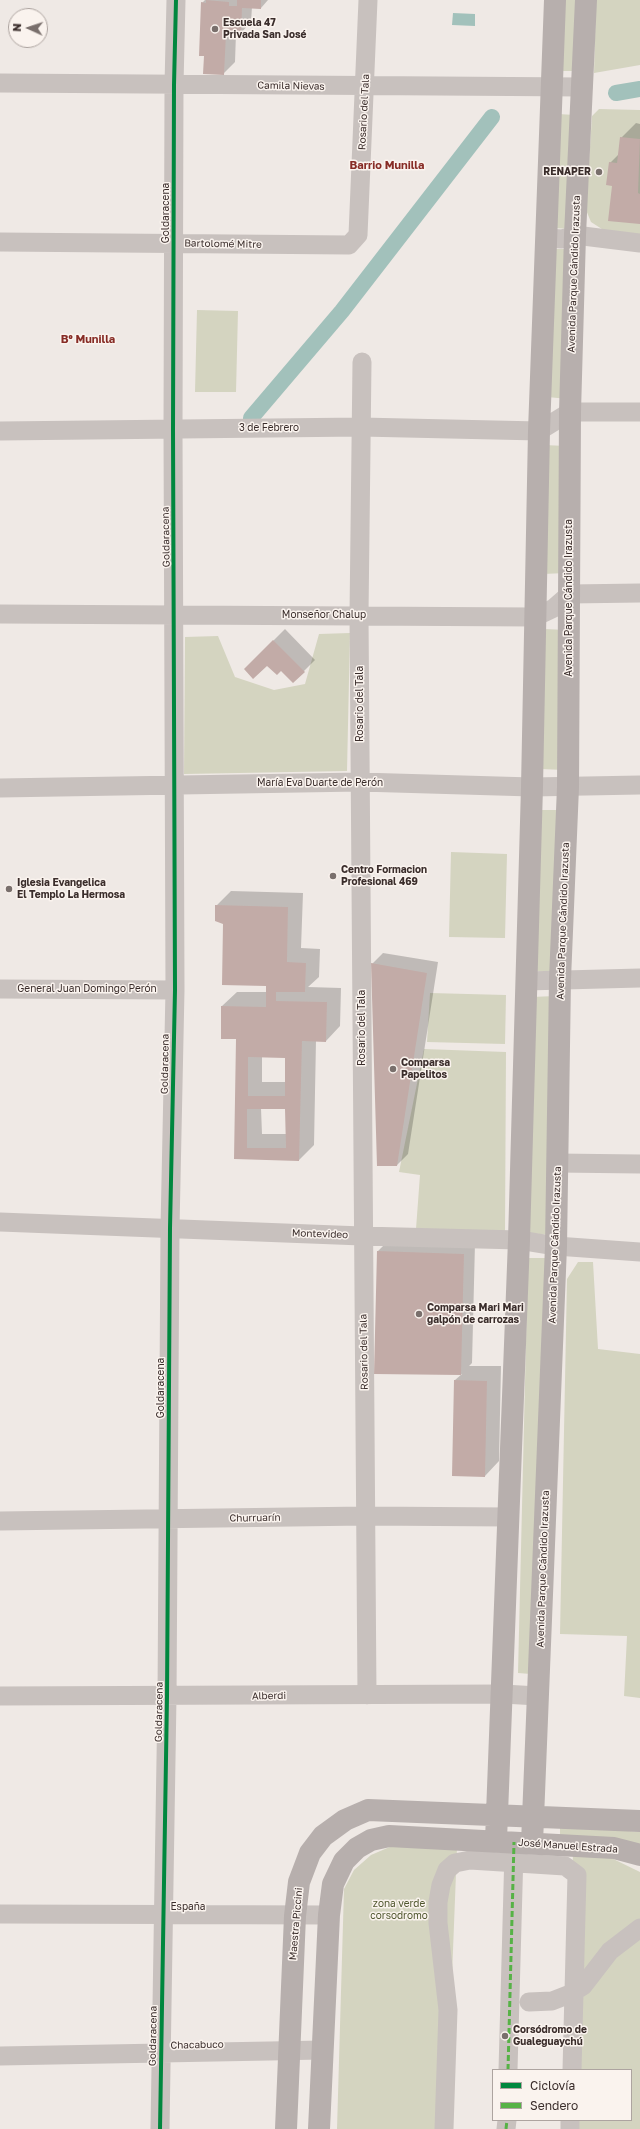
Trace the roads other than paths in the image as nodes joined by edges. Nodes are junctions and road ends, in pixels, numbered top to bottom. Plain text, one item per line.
1 (176, 0) edge
2 (368, 0) edge
3 (555, 0) edge
4 (586, 0) edge
5 (0, 83) edge
6 (174, 84) junction
7 (365, 86) junction
8 (583, 87) junction
9 (553, 88) junction
10 (575, 235) junction
11 (547, 238) junction
12 (0, 242) edge
13 (174, 243) junction
14 (640, 243) edge
15 (349, 245) joint
16 (362, 362) dead end
17 (570, 412) junction
18 (640, 412) edge
19 (361, 427) junction
20 (173, 429) junction
21 (0, 431) edge
22 (539, 431) junction
23 (640, 593) edge
24 (570, 594) junction
25 (0, 614) edge
26 (175, 614) junction
27 (359, 615) junction
28 (535, 617) junction
29 (360, 782) junction
30 (175, 785) junction
31 (640, 785) edge
32 (568, 787) junction
33 (0, 788) edge
34 (532, 788) junction
35 (640, 978) edge
36 (560, 979) junction
37 (526, 981) junction
38 (0, 989) edge
39 (175, 990) junction
40 (557, 1163) junction
41 (640, 1164) edge
42 (0, 1222) edge
43 (170, 1228) junction
44 (362, 1236) junction
45 (519, 1240) junction
46 (556, 1246) junction
47 (640, 1252) edge
48 (365, 1516) junction
49 (509, 1517) junction
50 (169, 1519) junction
51 (0, 1520) edge
52 (502, 1694) junction
53 (367, 1695) junction
54 (0, 1696) edge
55 (538, 1696) junction
56 (167, 1697) junction
57 (498, 1816) junction
58 (533, 1818) junction
59 (640, 1822) edge
60 (514, 1847) junction
61 (640, 1855) edge
62 (0, 1914) edge
63 (164, 1915) junction
64 (329, 1915) junction
65 (295, 1916) junction
66 (640, 1928) edge
67 (574, 1992) junction
68 (529, 2002) dead end
69 (323, 2050) junction
70 (289, 2051) junction
71 (161, 2054) junction
72 (0, 2056) edge
73 (508, 2069) edge
74 (572, 2069) edge
75 (160, 2129) edge
76 (286, 2129) edge
77 (319, 2129) edge
78 (444, 2129) edge

1 - 6 street, Goldaracena
2 - 7 street, Rosario del Tala
3 - 9 main road
4 - 8 main road, Avenida Parque Cándido Irazusta
5 - 6 street, Camila Nievas
6 - 7 street, Camila Nievas
6 - 13 street, Goldaracena
7 - 9 street, Camila Nievas
7 - 15 street, Rosario del Tala
8 - 9 street, Camila Nievas
8 - 10 main road, Avenida Parque Cándido Irazusta
9 - 11 main road
10 - 11 street
10 - 14 street
10 - 17 main road, Avenida Parque Cándido Irazusta
11 - 22 main road
12 - 13 street, Bartolomé Mitre
13 - 15 street, Bartolomé Mitre
13 - 20 street, Goldaracena
16 - 19 street, Rosario del Tala
17 - 18 street
17 - 22 street
17 - 24 main road, Avenida Parque Cándido Irazusta
19 - 20 street, 3 de Febrero
19 - 22 street, 3 de Febrero
19 - 27 street, Rosario del Tala
20 - 21 street, 3 de Febrero
20 - 26 street, Goldaracena
22 - 28 main road
23 - 24 street
24 - 28 street, Monseñor Chalup
24 - 32 main road, Avenida Parque Cándido Irazusta
25 - 26 street, Monseñor Chalup
26 - 27 street, Monseñor Chalup
26 - 30 street, Goldaracena
27 - 28 street, Monseñor Chalup
27 - 29 street, Rosario del Tala
28 - 34 main road
29 - 30 street, María Eva Duarte de Perón
29 - 34 street, María Eva Duarte de Perón
29 - 44 street, Rosario del Tala
30 - 33 street, María Eva Duarte de Perón
30 - 39 street, Goldaracena
31 - 32 street, María Eva Duarte de Perón
32 - 34 street, María Eva Duarte de Perón
32 - 36 main road, Avenida Parque Cándido Irazusta
34 - 37 main road
35 - 36 street
36 - 37 street
36 - 40 main road, Avenida Parque Cándido Irazusta
37 - 45 main road
38 - 39 street, General Juan Domingo Perón
39 - 43 street, Goldaracena
40 - 41 street
40 - 46 main road, Avenida Parque Cándido Irazusta
42 - 43 street, Montevideo
43 - 44 street, Montevideo
43 - 50 street, Goldaracena
44 - 45 street, Montevideo
44 - 48 street, Rosario del Tala
45 - 46 street, Montevideo
45 - 49 main road
46 - 47 street, Montevideo
46 - 55 main road, Avenida Parque Cándido Irazusta
48 - 49 street, Churruarín
48 - 50 street, Churruarín
48 - 53 street, Rosario del Tala
49 - 52 main road
50 - 51 street, Churruarín
50 - 56 street, Goldaracena
52 - 53 street, Alberdi
52 - 55 street, Alberdi
52 - 57 main road
53 - 56 street, Alberdi
54 - 56 street, Alberdi
55 - 58 main road, Avenida Parque Cándido Irazusta
56 - 63 street, Goldaracena
57 - 58 main road, Maestra Piccini
57 - 60 main road
57 - 65 main road, Maestra Piccini
58 - 59 main road
58 - 60 main road, Avenida Parque Cándido Irazusta
60 - 61 main road, José Manuel Estrada
60 - 64 main road
60 - 67 street
60 - 73 street
60 - 78 street
62 - 63 street, España
63 - 65 street, España
63 - 71 street, Goldaracena
64 - 65 street, España
64 - 69 main road
65 - 70 main road, Maestra Piccini
66 - 67 street
67 - 68 street
67 - 74 street
69 - 70 street, Chacabuco
69 - 77 main road
70 - 71 street, Chacabuco
70 - 76 main road, Maestra Piccini
71 - 72 street, Chacabuco
71 - 75 street, Goldaracena

